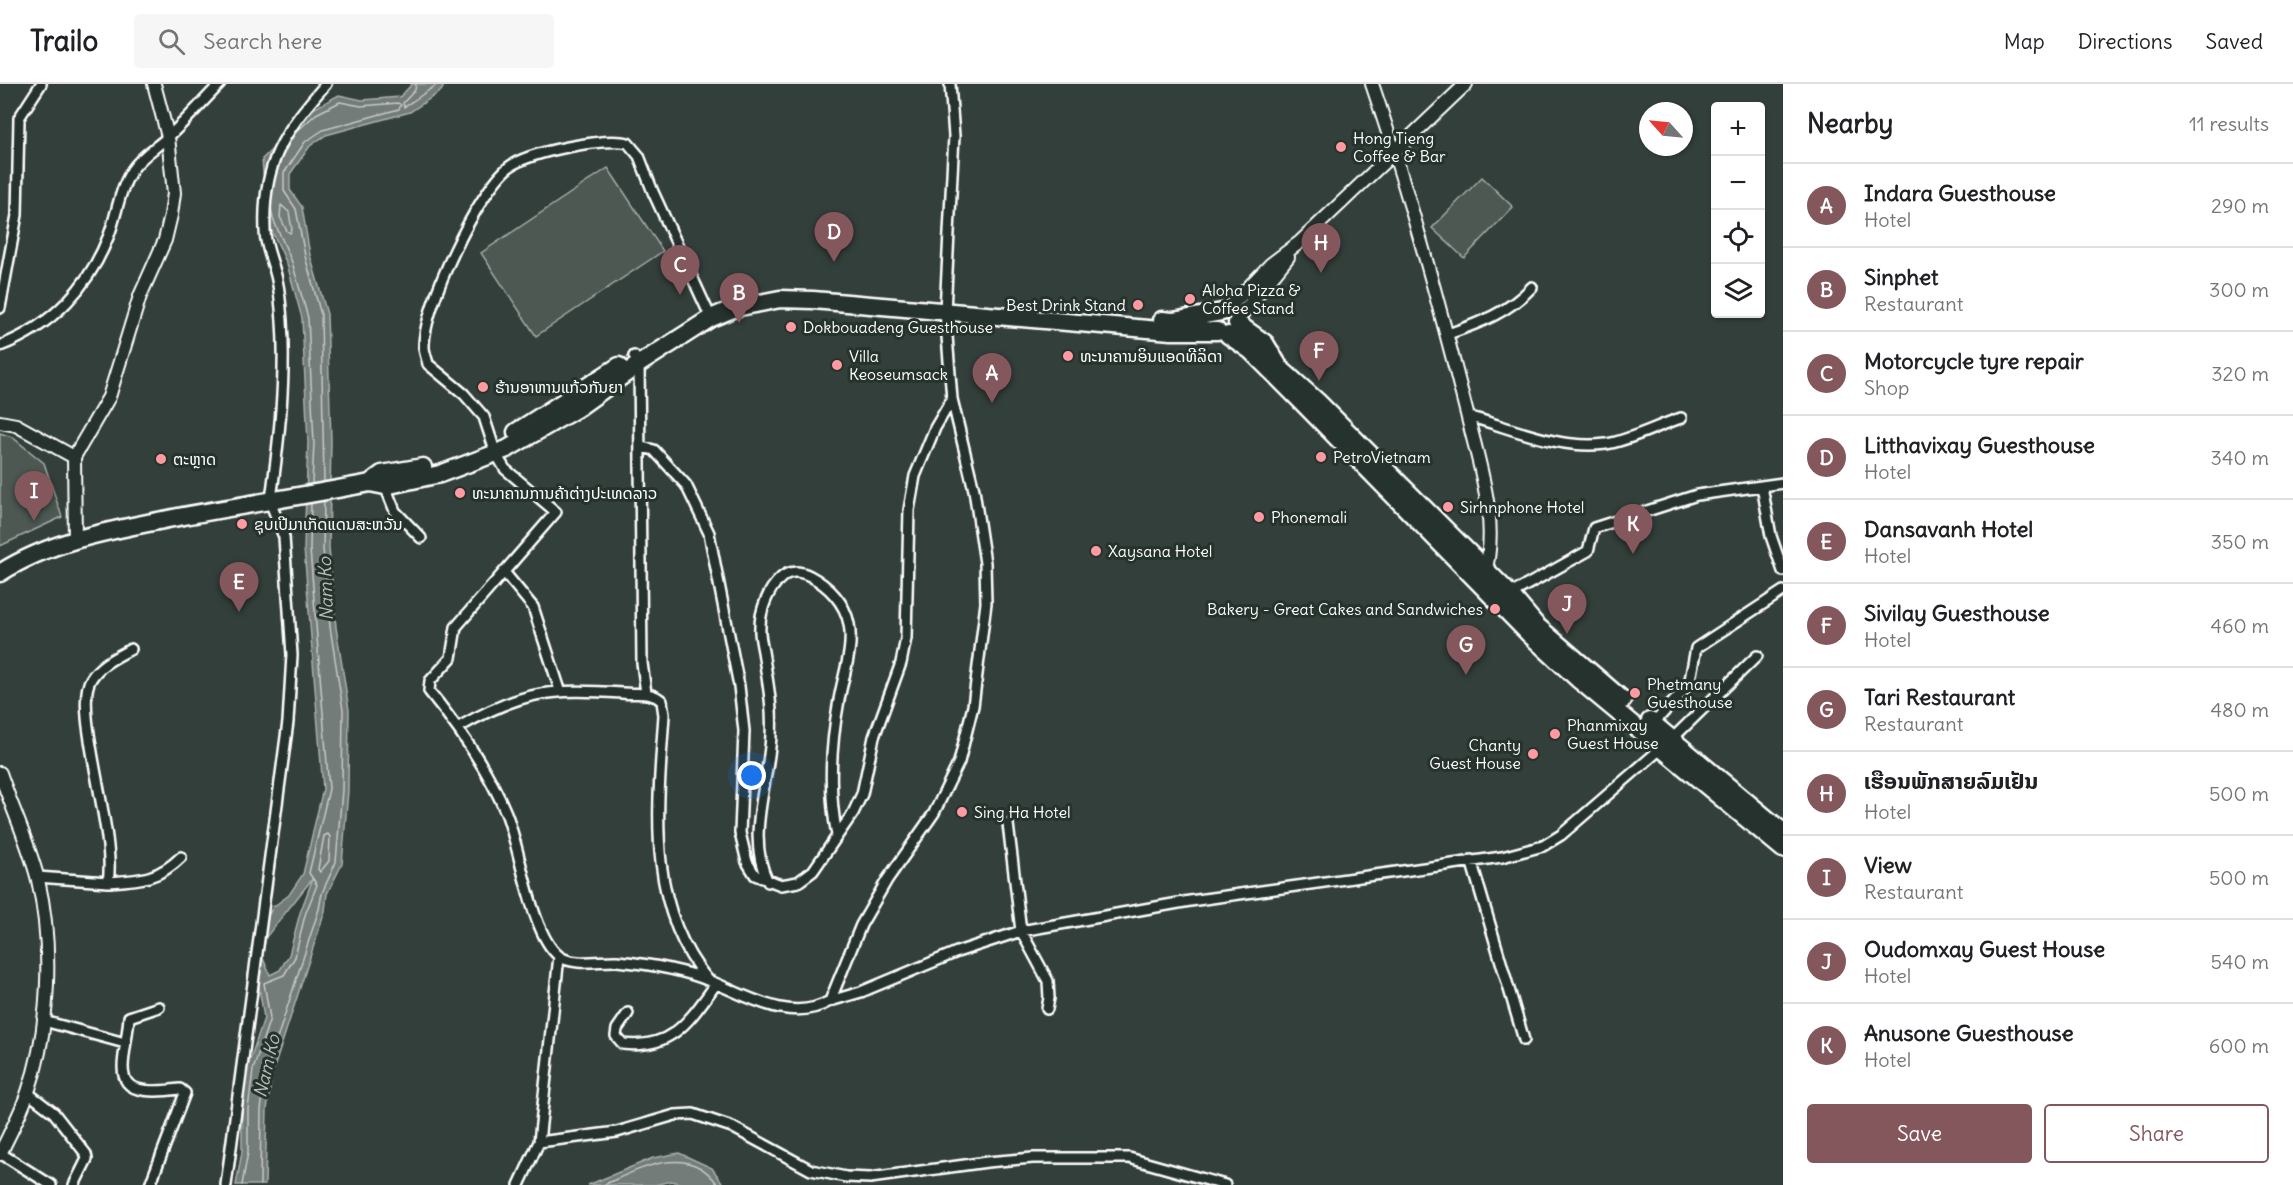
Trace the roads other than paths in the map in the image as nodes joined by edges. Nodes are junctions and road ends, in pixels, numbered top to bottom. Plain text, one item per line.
1 (41, 84) edge
2 (154, 84) edge
3 (220, 84) edge
4 (326, 84) edge
5 (950, 84) edge
6 (1372, 84) edge
7 (1466, 84) edge
8 (168, 137) junction
9 (1396, 153) junction
10 (1532, 287) dead end
11 (946, 306) junction
12 (0, 308) edge
13 (709, 313) junction
14 (1228, 322) junction
15 (1448, 334) junction
16 (0, 346) edge
17 (637, 360) junction
18 (952, 399) junction
19 (1467, 416) junction
20 (1681, 418) dead end
21 (0, 422) edge
22 (642, 447) junction
23 (494, 449) junction
24 (74, 457) junction
25 (1783, 483) edge
26 (371, 485) junction
27 (1762, 486) junction
28 (272, 499) junction
29 (421, 538) dead end
30 (75, 540) junction
31 (3, 571) edge
32 (1783, 571) edge
33 (504, 572) junction
34 (1483, 579) junction
35 (1783, 591) edge
36 (1505, 599) junction
37 (131, 649) dead end
38 (1757, 656) dead end
39 (560, 690) junction
40 (646, 693) junction
41 (459, 727) junction
42 (1649, 728) junction
43 (1667, 743) junction
44 (0, 773) edge
45 (3, 792) edge
46 (1008, 824) dead end
47 (1783, 832) edge
48 (837, 835) junction
49 (1783, 849) edge
50 (181, 857) dead end
51 (1471, 860) junction
52 (37, 877) junction
53 (108, 882) junction
54 (768, 882) junction
55 (1021, 931) junction
56 (559, 956) junction
57 (712, 982) junction
58 (830, 1001) junction
59 (159, 1007) dead end
60 (1047, 1009) dead end
61 (628, 1013) dead end
62 (44, 1021) junction
63 (1524, 1040) dead end
64 (125, 1043) junction
65 (28, 1093) junction
66 (538, 1142) junction
67 (0, 1153) edge
68 (51, 1185) edge
69 (74, 1185) edge
70 (150, 1185) edge
71 (226, 1185) edge
72 (519, 1185) edge
73 (1225, 1185) edge

1 - 12 street
2 - 8 street
3 - 8 street
4 - 28 street
5 - 11 street
6 - 9 street
7 - 9 street
8 - 16 street
8 - 24 street
9 - 14 street
9 - 15 street
10 - 15 street
11 - 13 highway
11 - 14 highway
11 - 18 street
13 - 17 highway
13 - 23 street
14 - 34 highway
15 - 19 street
17 - 22 street
17 - 23 highway
18 - 48 street
18 - 58 street
19 - 20 street
19 - 34 street
21 - 24 street
22 - 40 street
22 - 54 street
23 - 26 highway
23 - 33 street
24 - 30 street
25 - 27 street
26 - 28 highway
26 - 29 street
27 - 32 street
27 - 36 street
28 - 30 highway
28 - 71 street
30 - 31 highway
33 - 39 street
33 - 41 street
34 - 36 highway
35 - 42 street
36 - 42 highway
37 - 53 street
38 - 43 street
39 - 40 street
39 - 41 street
40 - 57 street
41 - 56 street
42 - 43 highway
43 - 47 highway
43 - 49 highway
43 - 51 street
44 - 45 street
45 - 52 street
46 - 55 street
48 - 54 street
48 - 54 street
50 - 53 street
51 - 55 street
51 - 63 street
52 - 53 street
52 - 62 street
55 - 58 street
55 - 60 street
56 - 57 street
56 - 66 street
57 - 58 street
57 - 61 street
59 - 64 street
62 - 64 street
62 - 65 street
64 - 70 street
65 - 67 street
65 - 69 street
66 - 72 street
66 - 73 street
67 - 68 street

